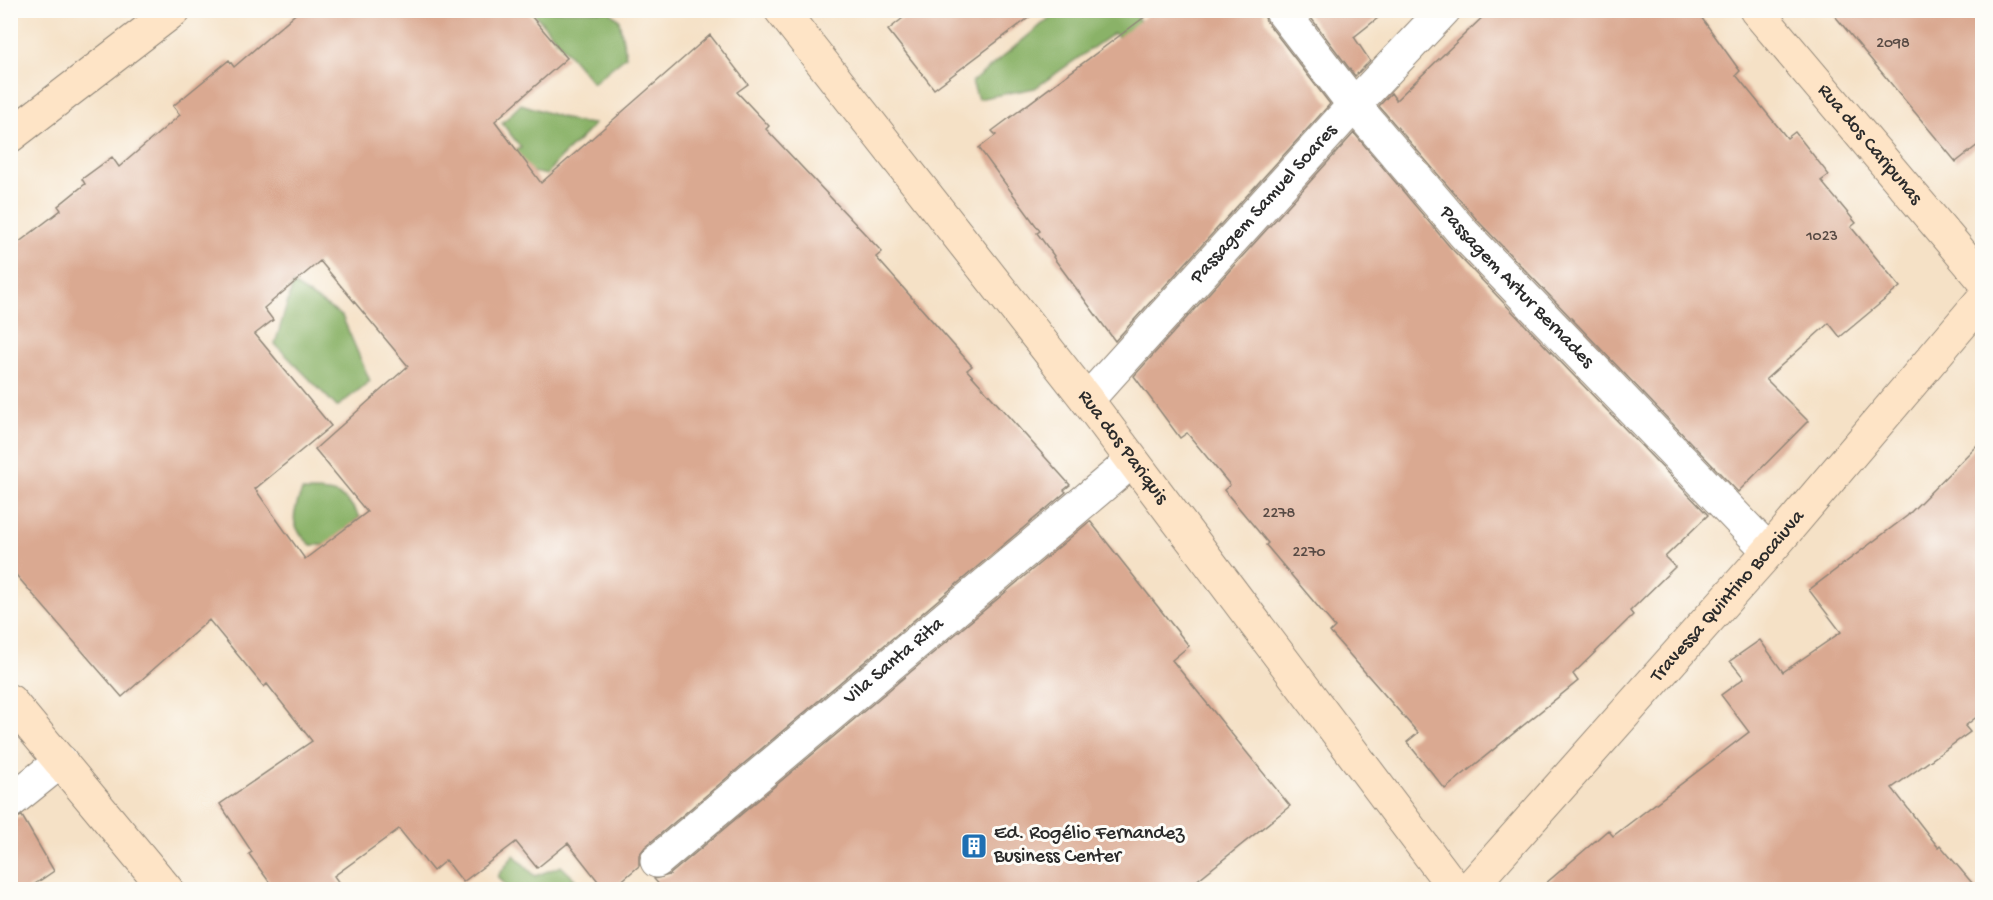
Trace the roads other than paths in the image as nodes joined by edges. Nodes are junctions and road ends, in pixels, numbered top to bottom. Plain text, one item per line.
1 (174, 10) edge
2 (781, 10) edge
3 (1281, 10) edge
4 (1444, 10) edge
5 (1756, 10) edge
6 (1354, 105) junction
7 (10, 136) edge
8 (1983, 278) edge
9 (1983, 300) edge
10 (1088, 400) junction
11 (1132, 460) junction
12 (1769, 550) junction
13 (10, 701) edge
14 (61, 761) junction
15 (10, 802) edge
16 (657, 861) dead end
17 (167, 890) edge
18 (1456, 890) edge
19 (1468, 890) edge

1 - 7 street
2 - 10 street, Rua dos Pariquis
3 - 6 street, Passagem Artur Bernades
4 - 6 street, Passagem Samuel Soares
5 - 8 street, Rua dos Caripunas
6 - 10 street, Passagem Samuel Soares
6 - 12 street, Passagem Artur Bernades
9 - 12 street, Travessa Quintino Bocaiuva
10 - 11 street, Rua dos Pariquis
11 - 16 street, Vila Santa Rita
11 - 18 street, Rua dos Pariquis
12 - 19 street, Travessa Quintino Bocaiuva
13 - 14 street
14 - 15 street
14 - 17 street

